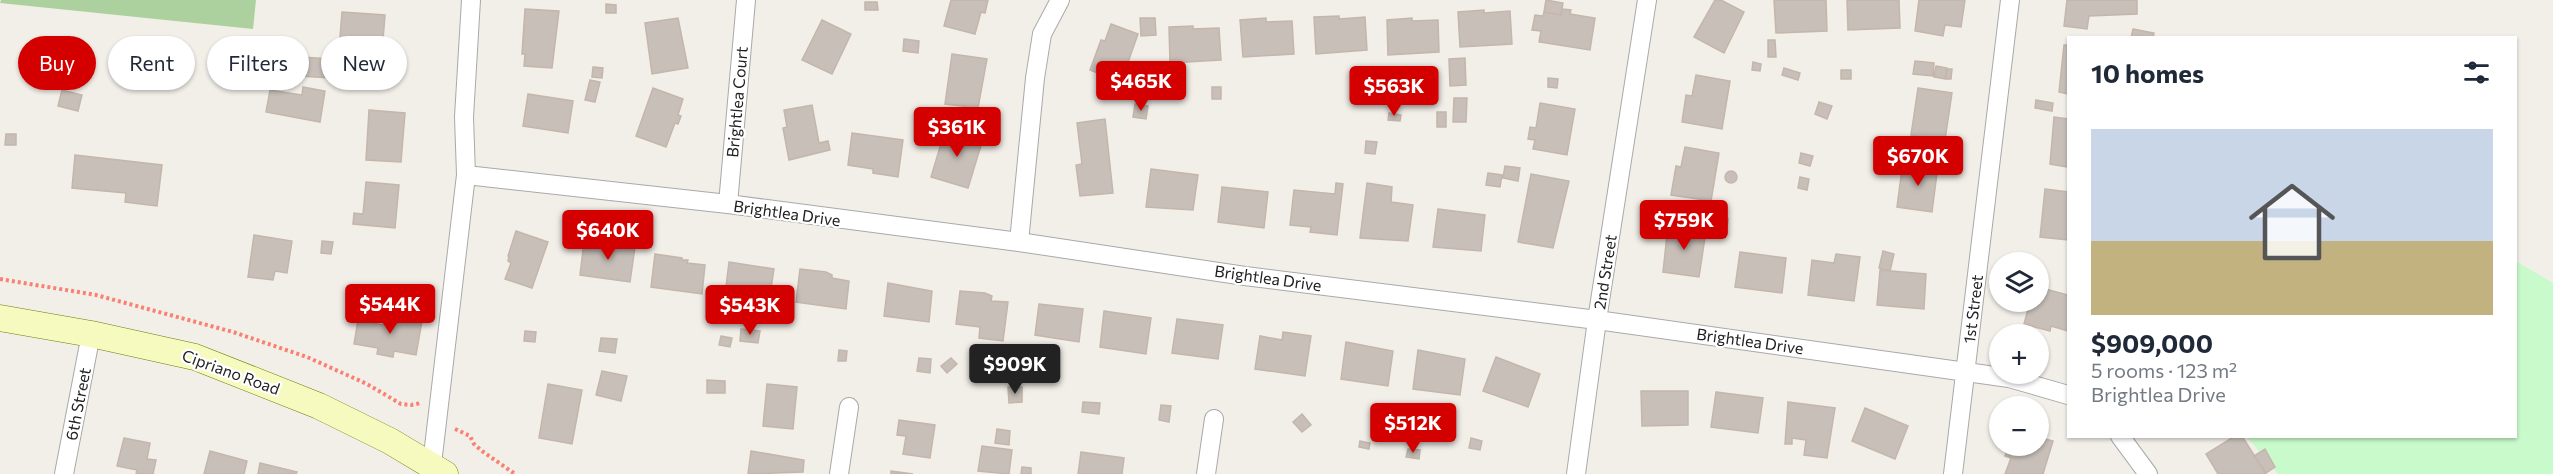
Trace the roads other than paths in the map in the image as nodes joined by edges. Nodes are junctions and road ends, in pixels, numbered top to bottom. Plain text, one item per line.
1 (471, 0) edge
2 (746, 0) edge
3 (1059, 0) edge
4 (1647, 0) edge
5 (2010, 0) edge
6 (466, 175) junction
7 (728, 204) junction
8 (1019, 242) junction
9 (0, 318) edge
10 (1597, 320) junction
11 (91, 334) junction
12 (1966, 372) junction
13 (2067, 395) edge
14 (849, 407) dead end
15 (1214, 419) dead end
16 (2121, 438) edge
17 (439, 469) edge
18 (64, 474) edge
19 (839, 474) edge
20 (1206, 474) edge
21 (1576, 474) edge
22 (1953, 474) edge
23 (2148, 474) edge

1 - 6 street
2 - 7 street, Brightlea Court
3 - 8 street
4 - 10 street, 2nd Street
5 - 12 street, 1st Street
6 - 7 street, Brightlea Drive
6 - 17 street
7 - 8 street, Brightlea Drive
8 - 10 street, Brightlea Drive
9 - 11 street, Cipriano Road
10 - 12 street, Brightlea Drive
10 - 21 street, 2nd Street
11 - 17 street, Cipriano Road
11 - 18 street, 6th Street
12 - 13 street, Brightlea Drive
12 - 22 street, 1st Street
14 - 19 street
15 - 20 street
16 - 23 street

